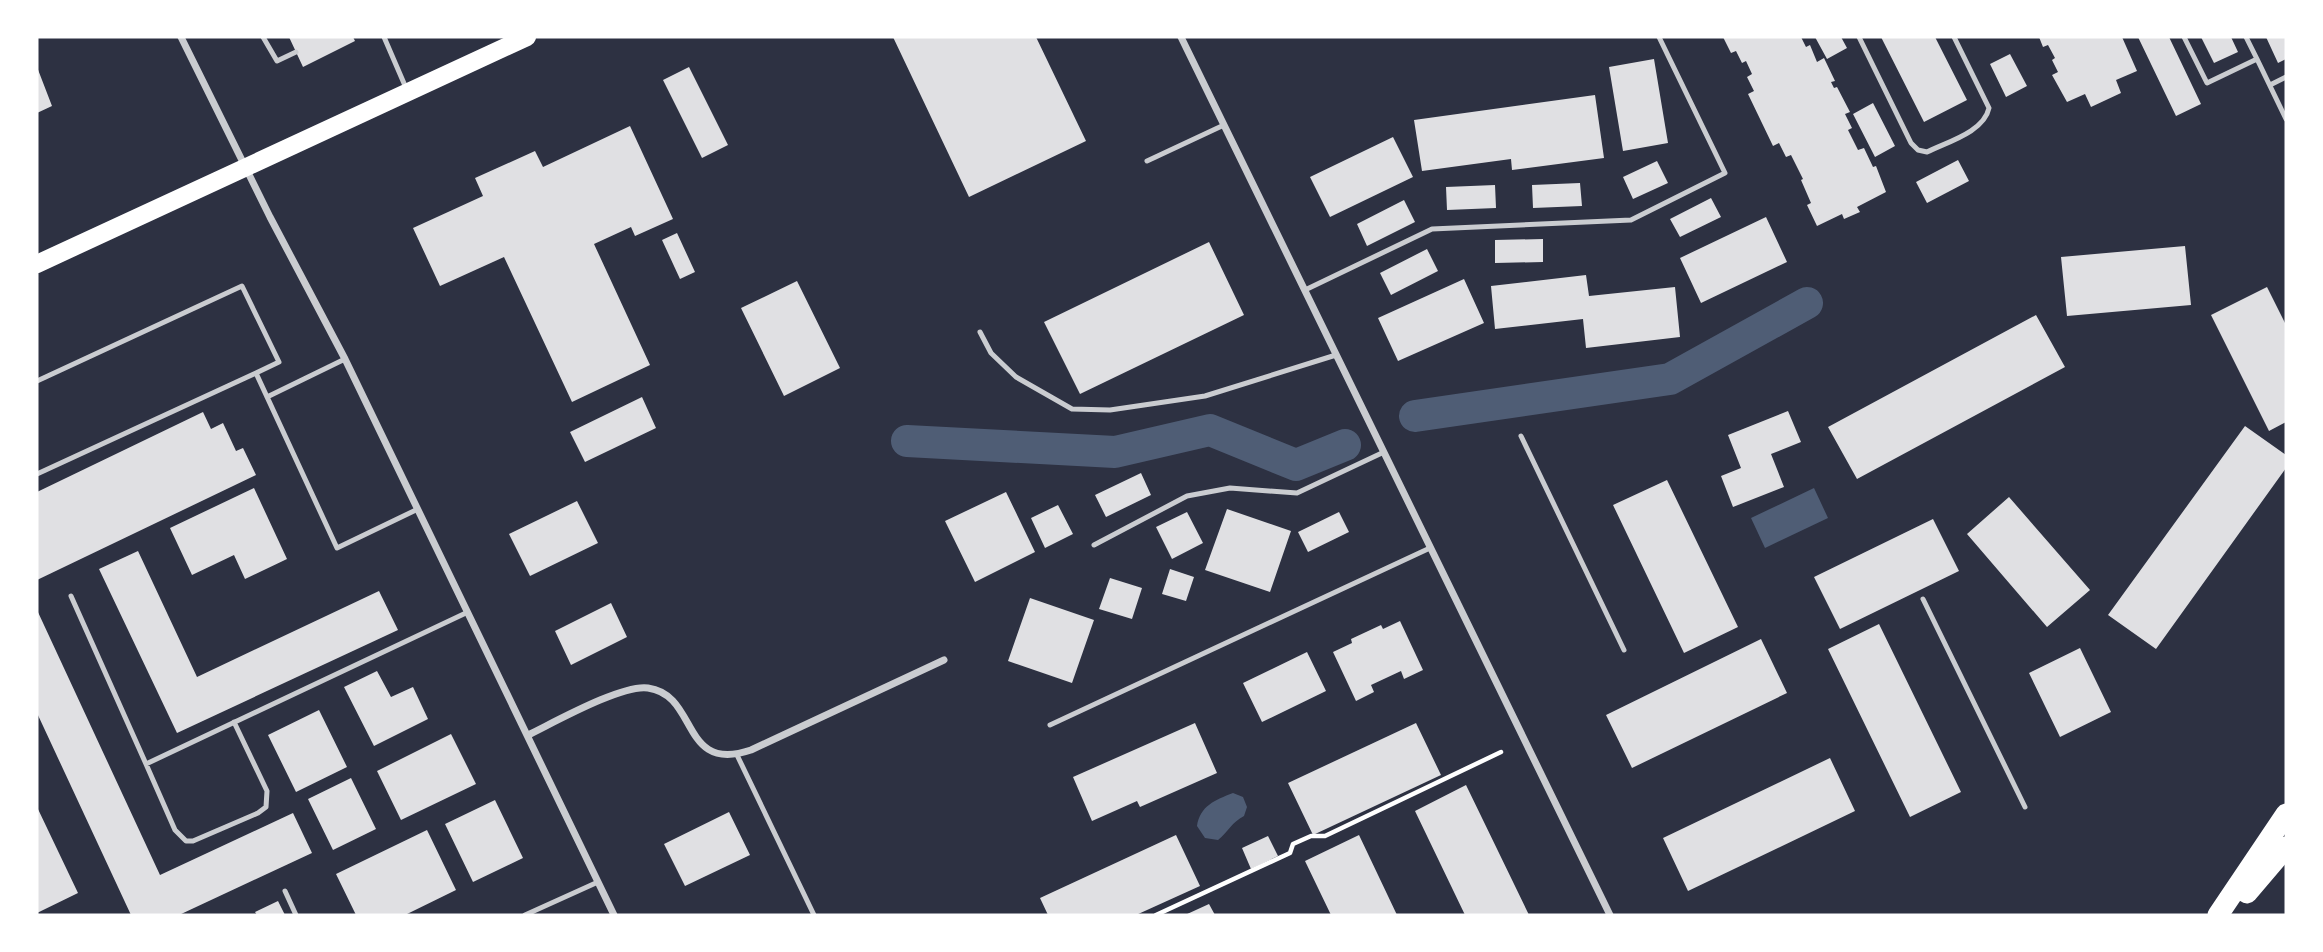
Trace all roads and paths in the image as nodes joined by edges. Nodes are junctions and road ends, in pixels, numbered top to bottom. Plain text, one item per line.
1 (183, 37) edge
2 (263, 37) edge
3 (384, 37) edge
4 (527, 37) edge
5 (1659, 37) edge
6 (1859, 37) edge
7 (1954, 37) edge
8 (2184, 37) edge
9 (2246, 37) edge
10 (1185, 38) edge
11 (296, 52) dead end
12 (2257, 59) junction
13 (2286, 77) edge
14 (2270, 85) junction
15 (408, 92) junction
16 (2286, 119) edge
17 (1224, 125) junction
18 (1147, 161) dead end
19 (245, 167) junction
20 (37, 264) edge
21 (1305, 290) junction
22 (980, 331) dead end
23 (1336, 355) junction
24 (345, 359) junction
25 (256, 373) junction
26 (37, 381) edge
27 (267, 397) junction
28 (1521, 436) dead end
29 (1384, 452) junction
30 (37, 474) edge
31 (418, 509) junction
32 (1094, 545) dead end
33 (1430, 548) junction
34 (71, 596) dead end
35 (1923, 599) dead end
36 (468, 612) junction
37 (1625, 650) dead end
38 (944, 660) dead end
39 (234, 722) junction
40 (1050, 725) dead end
41 (528, 735) junction
42 (1501, 752) dead end
43 (737, 755) junction
44 (146, 764) junction
45 (2025, 807) dead end
46 (2286, 814) edge
47 (2286, 847) edge
48 (598, 882) junction
49 (285, 891) dead end
50 (296, 915) edge
51 (525, 915) edge
52 (614, 915) edge
53 (814, 915) edge
54 (1156, 915) edge
55 (1609, 915) edge
56 (2218, 915) edge
57 (2229, 915) edge

1 - 19 street
2 - 11 lane
3 - 15 lane
4 - 15 main road
5 - 21 lane
6 - 7 lane
8 - 12 lane
9 - 12 lane
10 - 17 street
12 - 14 lane
13 - 14 lane
14 - 16 lane
15 - 19 main road
17 - 18 lane
17 - 21 street
19 - 20 main road
19 - 24 street
21 - 23 street
22 - 23 lane
23 - 29 street
24 - 27 lane
24 - 31 street
25 - 26 lane
25 - 27 lane
25 - 30 lane
27 - 31 lane
28 - 37 lane
29 - 32 lane
29 - 33 street
31 - 36 street
33 - 40 lane
33 - 55 street
34 - 44 lane
35 - 45 lane
36 - 39 lane
36 - 41 street
38 - 43 street
39 - 44 lane
39 - 44 lane
41 - 43 street
41 - 48 street
42 - 54 path
43 - 53 lane
46 - 56 highway
47 - 57 highway
48 - 51 lane
48 - 52 street
49 - 50 lane

